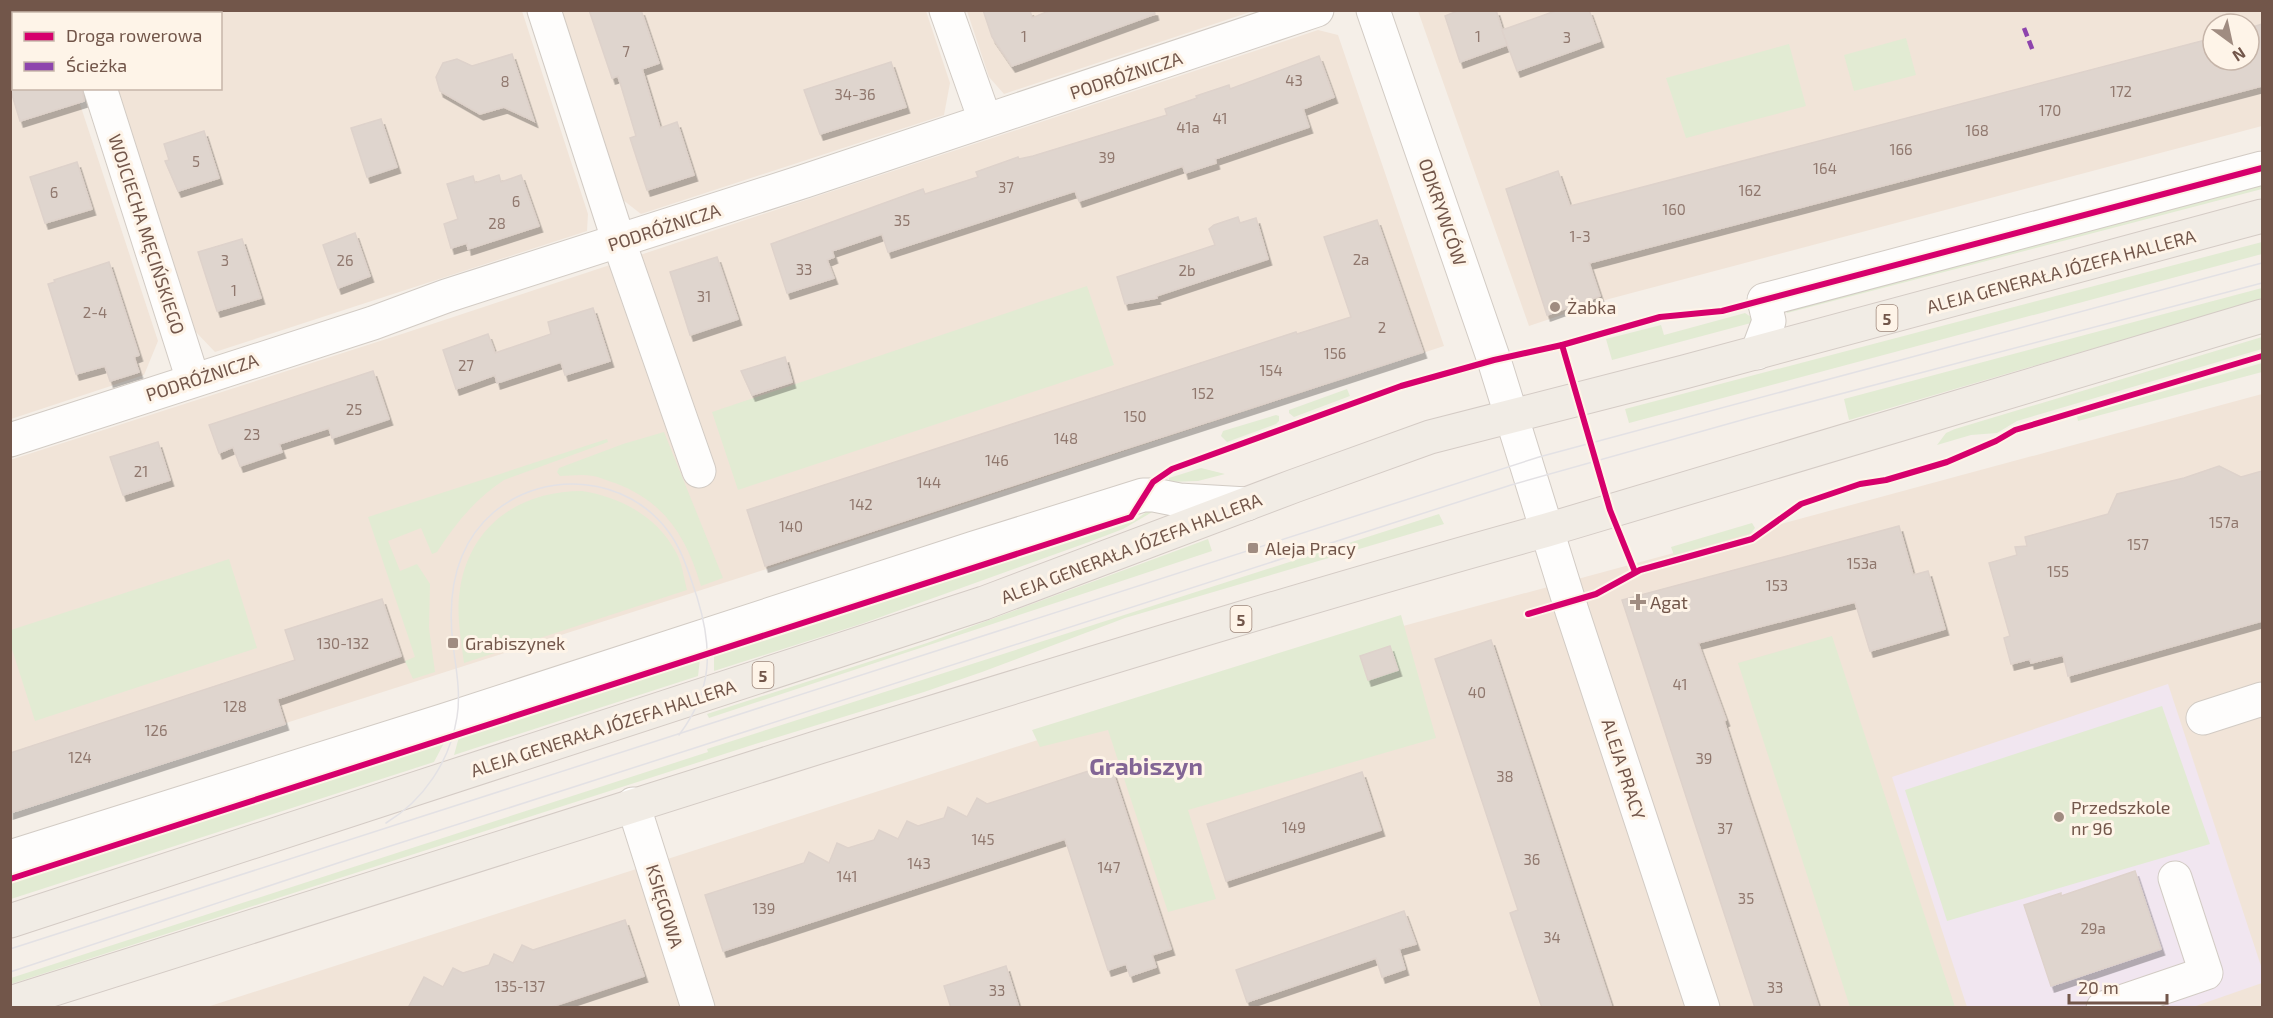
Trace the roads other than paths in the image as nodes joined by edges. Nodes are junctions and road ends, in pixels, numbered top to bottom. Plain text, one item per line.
1 (544, 10) edge
2 (946, 10) edge
3 (1317, 10) edge
4 (1373, 10) edge
5 (101, 90) edge
6 (985, 120) junction
7 (2262, 168) edge
8 (2262, 216) edge
9 (619, 242) junction
10 (2262, 316) edge
11 (1757, 353) junction
12 (193, 380) junction
13 (1510, 415) junction
14 (10, 440) edge
15 (699, 471) dead end
16 (1247, 504) junction
17 (1547, 530) junction
18 (2262, 699) edge
19 (2203, 718) dead end
20 (633, 804) junction
21 (10, 857) edge
22 (2175, 878) dead end
23 (10, 921) edge
24 (53, 999) edge
25 (10, 1003) edge
26 (698, 1008) edge
27 (1703, 1008) edge
28 (2103, 1008) edge

1 - 9 street
2 - 6 street
3 - 6 street, PODRÓŻNICZA
4 - 13 street, ODKRYWCÓW
5 - 12 street, WOJCIECHA MĘCIŃSKIEGO
6 - 9 street, PODRÓŻNICZA
7 - 11 street
8 - 11 main road, ALEJA GENERAŁA JÓZEFA HALLERA / 5
9 - 12 street, PODRÓŻNICZA
9 - 15 street
10 - 17 main road, 5
11 - 13 main road, ALEJA GENERAŁA JÓZEFA HALLERA / 5
12 - 14 street, PODRÓŻNICZA
13 - 16 main road, ALEJA GENERAŁA JÓZEFA HALLERA / 5
13 - 17 street, ODKRYWCÓW
16 - 21 street
16 - 23 main road, ALEJA GENERAŁA JÓZEFA HALLERA / 5
17 - 20 main road, 5
17 - 27 street, ALEJA PRACY
18 - 19 street
20 - 24 main road, 5
20 - 26 street, KSIĘGOWA
22 - 28 street
24 - 25 main road, 5

